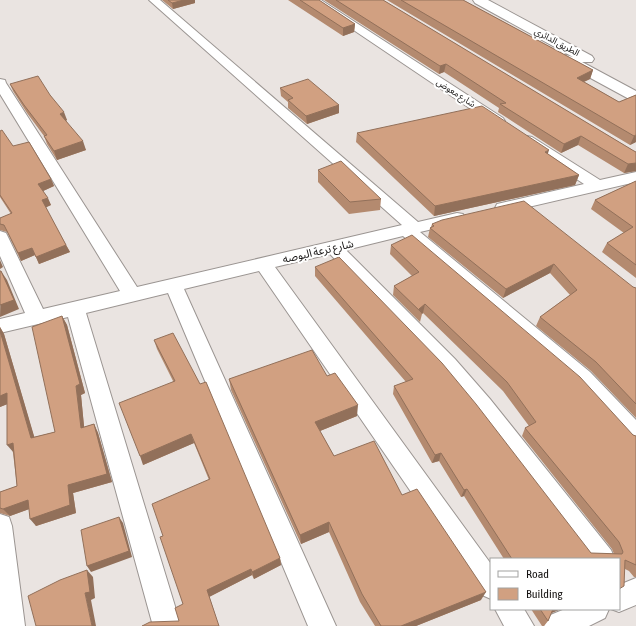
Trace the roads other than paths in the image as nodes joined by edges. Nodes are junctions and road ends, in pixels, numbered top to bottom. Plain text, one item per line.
1 (154, 0) edge
2 (314, 0) edge
3 (473, 2) edge
4 (0, 83) edge
5 (636, 85) edge
6 (636, 97) edge
7 (506, 126) edge
8 (520, 135) edge
9 (636, 177) edge
10 (598, 186) junction
11 (526, 203) junction
12 (544, 218) edge
13 (411, 229) junction
14 (0, 237) edge
15 (333, 247) junction
16 (263, 264) junction
17 (173, 284) junction
18 (132, 294) junction
19 (75, 308) junction
20 (37, 317) junction
21 (0, 326) edge
22 (636, 435) edge
23 (0, 526) edge
24 (601, 558) edge
25 (490, 585) edge
26 (509, 610) edge
27 (594, 610) edge
28 (11, 626) edge
29 (167, 626) edge
30 (322, 626) edge
31 (520, 626) edge
32 (558, 626) edge

1 - 13 street
2 - 7 street, شارع معوض
3 - 5 highway, الطريق الدائري
3 - 6 highway, الطريق الدائري
4 - 18 street
8 - 10 street
9 - 10 street, شارع ترعة البوصه
10 - 11 street, شارع ترعة البوصه
11 - 12 street
11 - 13 street, شارع ترعة البوصه
13 - 15 street, شارع ترعة البوصه
13 - 22 street
14 - 20 street
15 - 16 street, شارع ترعة البوصه
15 - 24 street
16 - 17 street, شارع ترعة البوصه
16 - 25 street
17 - 18 street, شارع ترعة البوصه
17 - 30 street
18 - 19 street, شارع ترعة البوصه
19 - 20 street, شارع ترعة البوصه
19 - 29 street
20 - 21 street, شارع ترعة البوصه
23 - 28 street
26 - 31 street
27 - 32 street

